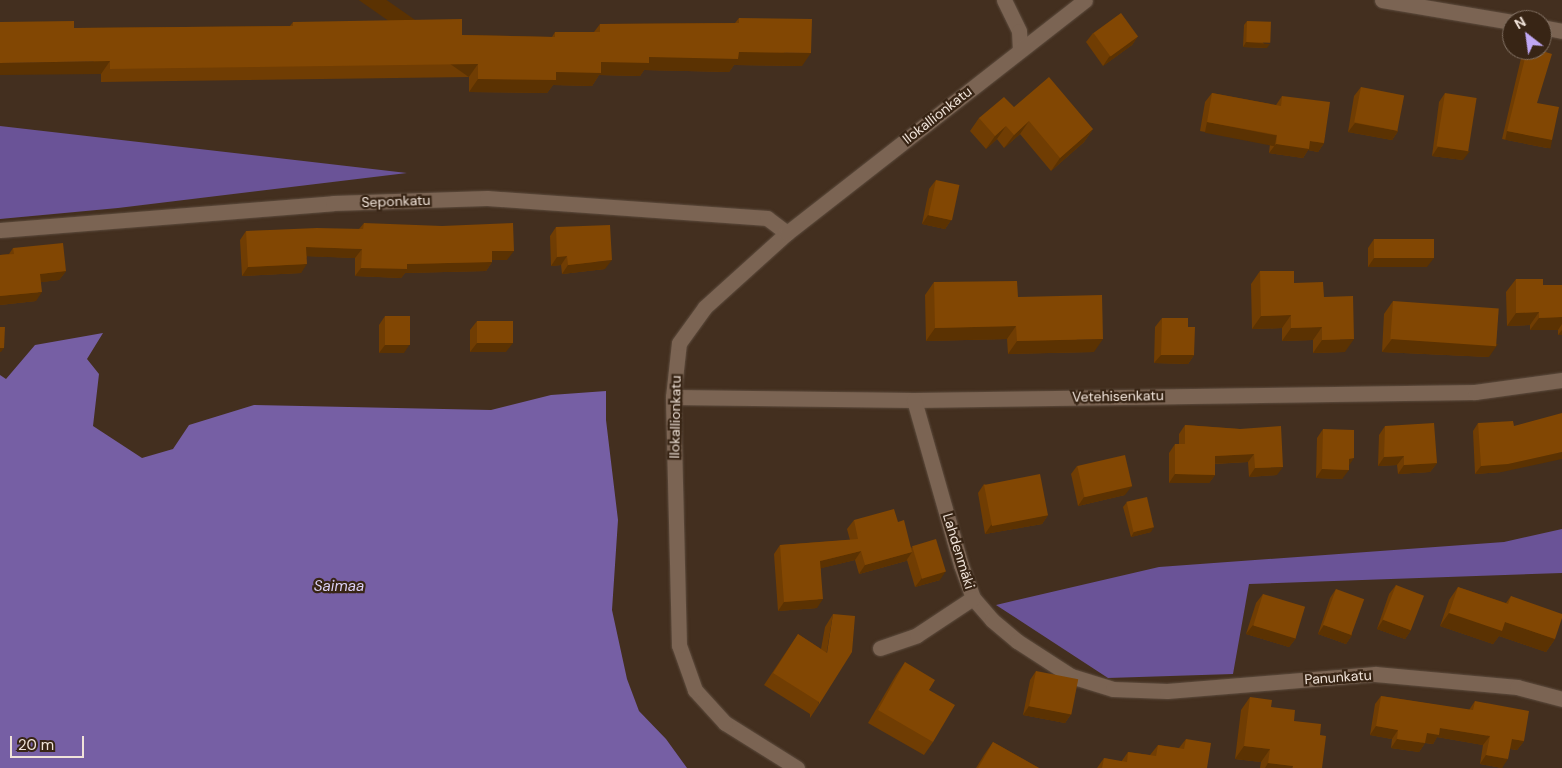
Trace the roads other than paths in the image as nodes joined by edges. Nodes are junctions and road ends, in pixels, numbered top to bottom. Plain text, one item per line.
1 (1004, 0) edge
2 (1085, 0) edge
3 (1382, 0) edge
4 (1502, 20) edge
5 (1020, 49) junction
6 (0, 230) edge
7 (787, 233) junction
8 (1562, 380) edge
9 (673, 397) junction
10 (914, 400) junction
11 (974, 598) junction
12 (880, 648) dead end
13 (1113, 689) joint
14 (1562, 699) edge
15 (797, 768) edge

1 - 5 street
2 - 5 street, Ilokallionkatu
3 - 4 street
5 - 7 street, Ilokallionkatu
6 - 7 street, Seponkatu
7 - 9 street, Ilokallionkatu
8 - 10 street, Vetehisenkatu
9 - 10 street, Vetehisenkatu
9 - 15 street, Ilokallionkatu
10 - 11 street, Lahdenmäki
11 - 12 street
11 - 13 street, Lahdenmäki
13 - 14 street, Panunkatu

